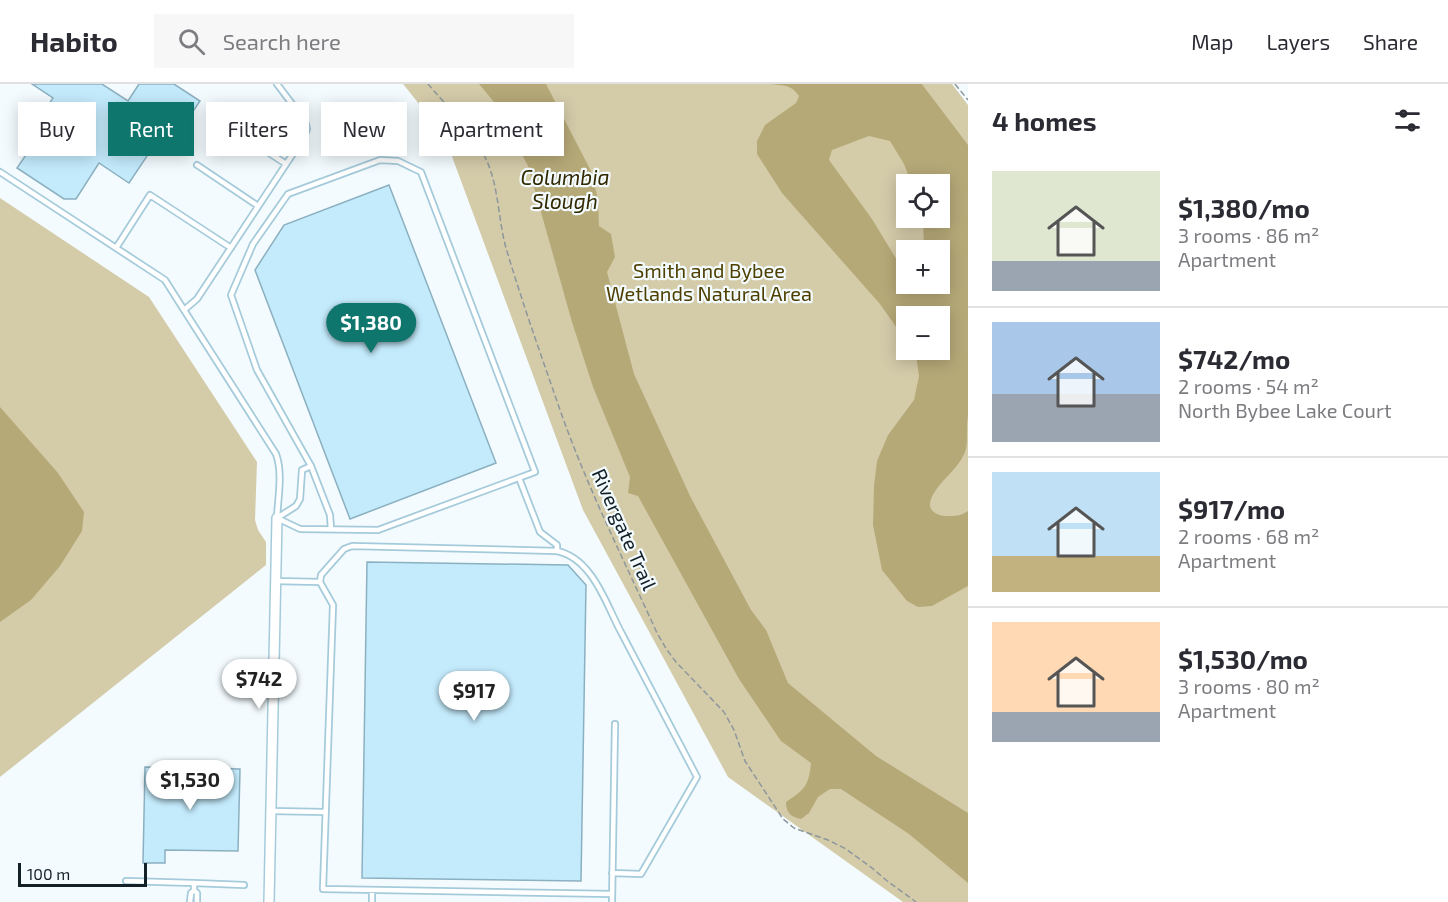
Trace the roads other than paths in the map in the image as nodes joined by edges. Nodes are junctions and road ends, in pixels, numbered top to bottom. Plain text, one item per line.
1 (277, 84) edge
2 (274, 156) edge
3 (286, 164) junction
4 (197, 165) dead end
5 (0, 172) edge
6 (258, 206) junction
7 (116, 248) junction
8 (231, 248) junction
9 (184, 310) junction
10 (310, 466) junction
11 (519, 478) junction
12 (277, 518) junction
13 (331, 529) junction
14 (557, 551) junction
15 (275, 581) junction
16 (320, 582) junction
17 (615, 724) dead end
18 (271, 811) junction
19 (326, 812) junction
20 (612, 873) junction
21 (126, 881) dead end
22 (194, 883) junction
23 (244, 885) dead end
24 (194, 890) junction
25 (372, 890) junction
26 (612, 894) junction
27 (190, 902) edge
28 (197, 902) edge
29 (269, 902) edge
30 (372, 902) edge
31 (612, 902) edge

1 - 3 lane
2 - 3 lane
3 - 6 lane
4 - 6 lane
5 - 7 lane
6 - 8 lane
7 - 8 lane
7 - 9 lane
8 - 9 lane
9 - 12 lane
10 - 11 lane
10 - 12 lane
10 - 13 lane
11 - 13 lane
11 - 14 lane
12 - 13 lane
12 - 15 street
14 - 16 lane
14 - 20 lane
15 - 16 lane
15 - 18 street
16 - 19 lane
17 - 20 lane
18 - 19 lane
18 - 29 street
19 - 25 lane
20 - 26 lane
21 - 22 lane
22 - 23 lane
22 - 24 lane
24 - 27 lane
24 - 28 lane
25 - 26 lane
25 - 30 lane
26 - 31 lane

